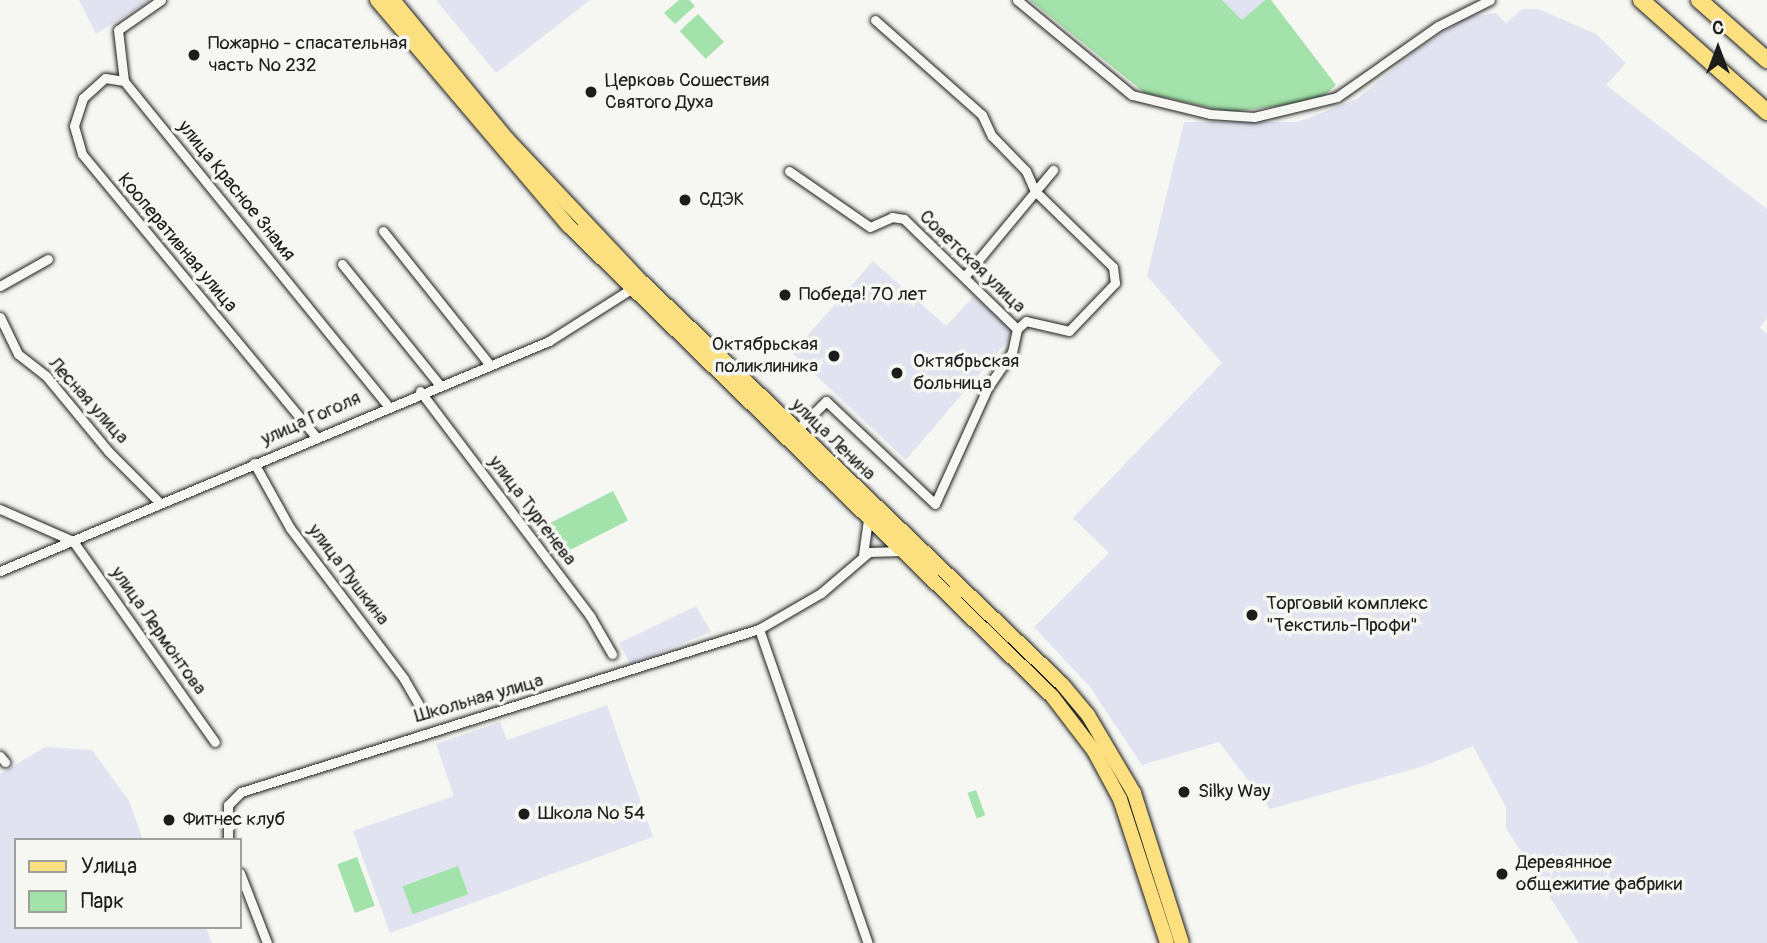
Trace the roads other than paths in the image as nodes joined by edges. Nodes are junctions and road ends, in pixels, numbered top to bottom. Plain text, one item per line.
1 (161, 0) edge
2 (377, 0) edge
3 (393, 0) edge
4 (1017, 0) edge
5 (1490, 0) edge
6 (1641, 0) edge
7 (1699, 0) edge
8 (875, 20) dead end
9 (1767, 60) edge
10 (124, 81) junction
11 (1767, 111) edge
12 (1053, 170) dead end
13 (789, 171) dead end
14 (1035, 191) junction
15 (383, 231) dead end
16 (48, 258) dead end
17 (342, 264) dead end
18 (965, 276) junction
19 (0, 286) edge
20 (631, 289) junction
21 (0, 317) edge
22 (1017, 329) junction
23 (489, 364) junction
24 (439, 384) junction
25 (420, 391) junction
26 (387, 405) junction
27 (796, 432) junction
28 (316, 437) junction
29 (254, 463) junction
30 (160, 503) junction
31 (0, 509) edge
32 (868, 519) junction
33 (73, 541) junction
34 (902, 551) junction
35 (863, 555) junction
36 (0, 571) edge
37 (759, 629) junction
38 (612, 654) dead end
39 (419, 705) dead end
40 (215, 742) dead end
41 (228, 838) edge
42 (242, 878) edge
43 (267, 943) edge
44 (868, 943) edge
45 (1167, 943) edge
46 (1182, 943) edge

1 - 10 street
2 - 20 main road, улица Ленина
3 - 27 main road, улица Ленина
4 - 5 street
6 - 11 highway
7 - 9 highway
8 - 14 street
10 - 26 street, улица Красное Знамя
10 - 28 street, Кооперативная улица
12 - 14 street
13 - 18 street, Советская улица
14 - 18 street
14 - 22 street
15 - 23 street
16 - 19 street
17 - 24 street
18 - 22 street, Советская улица
20 - 23 street, улица Гоголя
20 - 32 main road, улица Ленина
21 - 30 street, Лесная улица
22 - 27 street, Советская улица
23 - 24 street, улица Гоголя
24 - 25 street, улица Гоголя
25 - 26 street, улица Гоголя
25 - 38 street, улица Тургенева
26 - 28 street, улица Гоголя
27 - 46 main road, улица Ленина
28 - 29 street, улица Гоголя
29 - 30 street, улица Гоголя
29 - 39 street, улица Пушкина
30 - 33 street, улица Гоголя
31 - 33 street
32 - 34 main road, улица Ленина
32 - 35 street
33 - 36 street, улица Гоголя
33 - 40 street, улица Лермонтова
34 - 35 street
34 - 45 main road, улица Ленина
35 - 37 street, Школьная улица
37 - 41 street, Школьная улица
37 - 44 street
42 - 43 street

